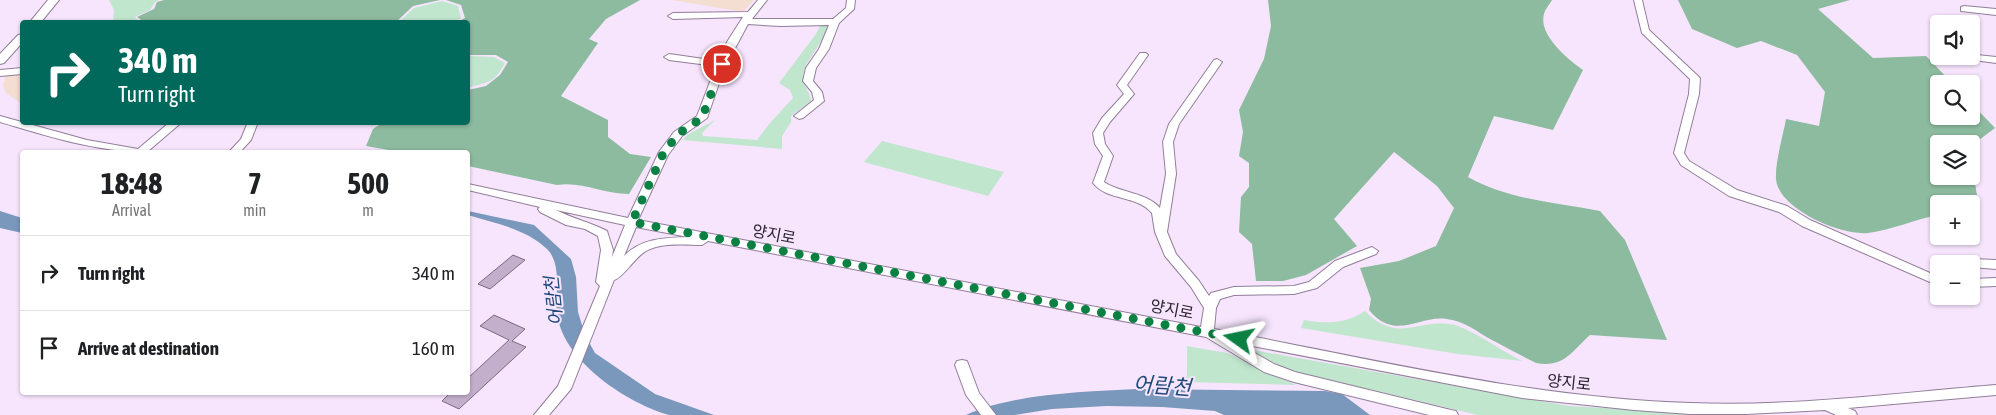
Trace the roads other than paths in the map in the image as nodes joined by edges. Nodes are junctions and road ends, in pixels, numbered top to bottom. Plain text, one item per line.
1 (54, 0) edge
2 (763, 0) edge
3 (851, 0) edge
4 (1638, 0) edge
5 (1964, 8) dead end
6 (1996, 12) edge
7 (673, 16) dead end
8 (747, 18) junction
9 (37, 20) edge
10 (835, 22) junction
11 (20, 39) edge
12 (1143, 55) dead end
13 (669, 57) dead end
14 (1980, 58) edge
15 (1996, 60) edge
16 (0, 62) edge
17 (1217, 62) dead end
18 (722, 64) junction
19 (20, 71) edge
20 (0, 73) edge
21 (799, 116) dead end
22 (0, 119) edge
23 (20, 125) edge
24 (22, 125) edge
25 (174, 125) edge
26 (252, 125) edge
27 (128, 150) edge
28 (143, 150) edge
29 (236, 150) edge
30 (470, 187) edge
31 (529, 201) junction
32 (632, 222) junction
33 (1161, 232) junction
34 (722, 240) junction
35 (1372, 251) dead end
36 (1980, 263) edge
37 (1996, 265) edge
38 (1930, 278) edge
39 (1996, 282) edge
40 (1980, 283) edge
41 (599, 301) junction
42 (1210, 308) junction
43 (1207, 332) junction
44 (962, 365) dead end
45 (1996, 390) edge
46 (1828, 405) junction
47 (541, 415) edge
48 (988, 415) edge
49 (1451, 415) edge
50 (1850, 415) edge

1 - 9 main road
2 - 8 street
3 - 10 street
4 - 38 street
5 - 6 street
7 - 8 street
8 - 10 street
8 - 18 street
10 - 21 street
11 - 16 main road
12 - 33 street
13 - 18 street
14 - 15 street
17 - 33 street
18 - 32 street
19 - 20 street
22 - 23 street
24 - 27 street
25 - 28 street
26 - 29 street
30 - 31 street, 양지로
31 - 32 street, 양지로
31 - 41 street
32 - 34 street, 양지로
32 - 41 street
33 - 42 street
34 - 41 street
34 - 43 street, 양지로
35 - 42 street
36 - 37 street
39 - 40 street
41 - 47 street
42 - 43 street
43 - 46 street, 양지로
43 - 49 street
44 - 48 street
45 - 46 street, 양지로
46 - 50 street

